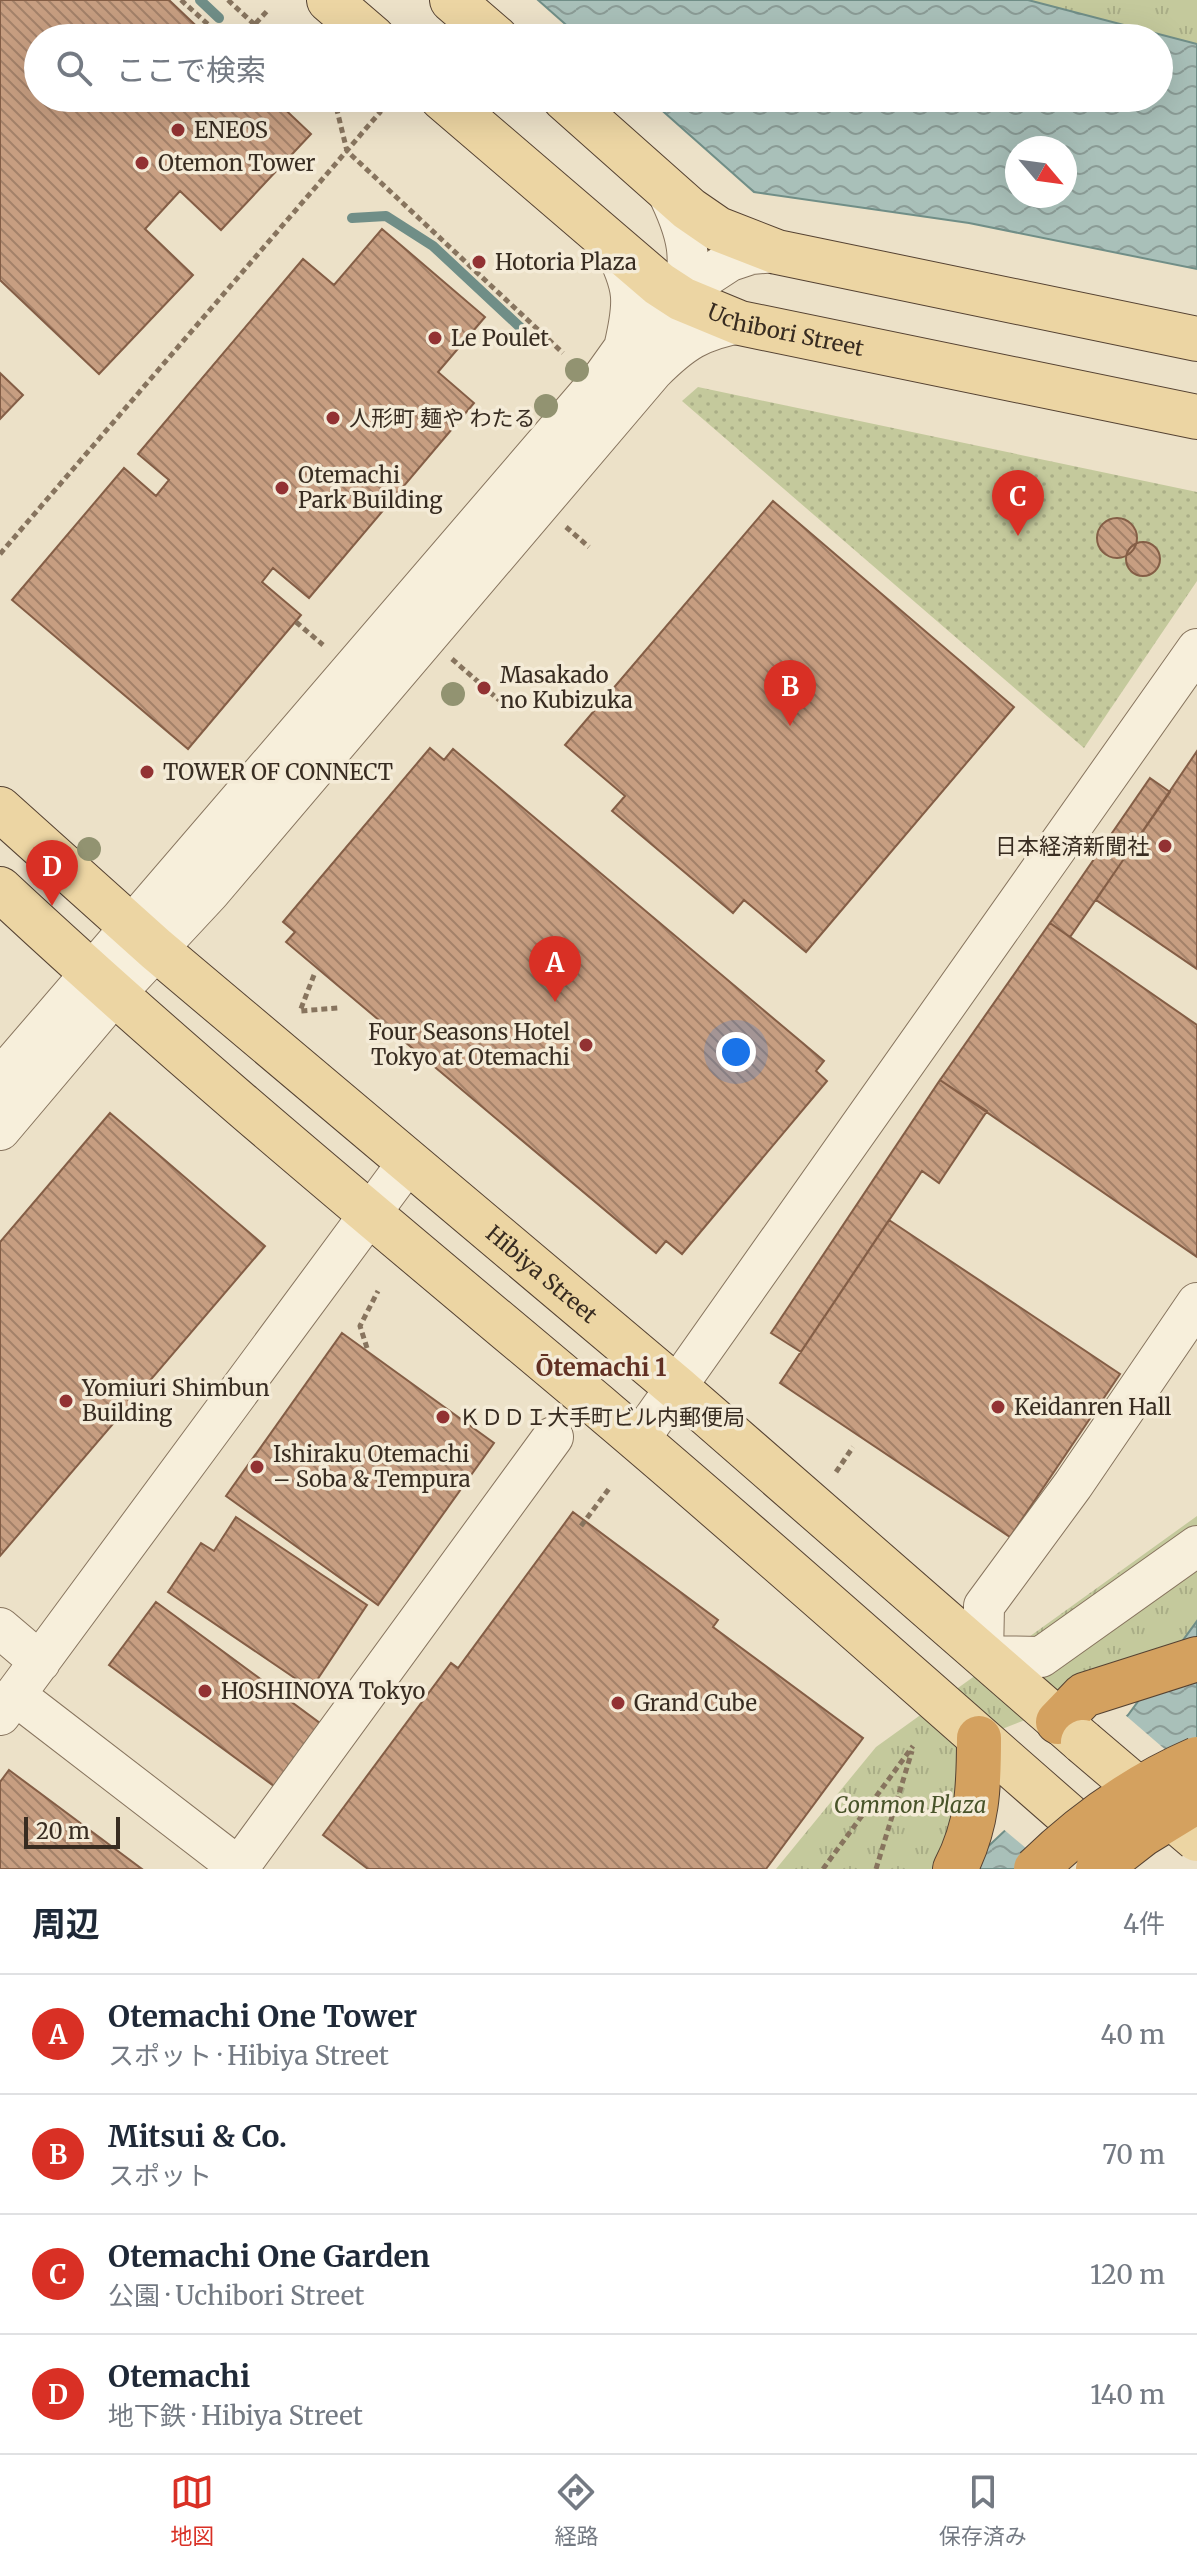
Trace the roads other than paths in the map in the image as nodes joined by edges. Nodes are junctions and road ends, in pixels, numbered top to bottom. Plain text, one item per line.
1 (329, 0) edge
2 (452, 0) edge
3 (357, 24) edge
4 (480, 24) edge
5 (458, 112) edge
6 (580, 112) edge
7 (666, 189) junction
8 (613, 245) junction
9 (777, 252) junction
10 (682, 299) junction
11 (740, 323) junction
12 (1197, 339) edge
13 (639, 359) junction
14 (1197, 417) edge
15 (1197, 649) edge
16 (1183, 699) edge
17 (0, 809) edge
18 (0, 889) edge
19 (144, 937) junction
20 (102, 984) junction
21 (0, 1079) edge
22 (0, 1130) edge
23 (409, 1161) junction
24 (370, 1215) junction
25 (1197, 1303) edge
26 (677, 1388) junction
27 (553, 1437) dead end
28 (638, 1441) junction
29 (1197, 1546) edge
30 (0, 1628) edge
31 (983, 1656) junction
32 (1197, 1659) edge
33 (40, 1662) junction
34 (8, 1705) edge
35 (1071, 1732) junction
36 (979, 1738) junction
37 (1197, 1759) edge
38 (1197, 1801) edge
39 (1197, 1839) edge
40 (957, 1865) edge
41 (240, 1868) edge
42 (1036, 1869) edge
43 (1098, 1869) edge
44 (1129, 1869) edge

1 - 3 main road
2 - 4 main road
5 - 8 main road, Uchibori Street
6 - 7 main road
7 - 9 main road
7 - 10 street
8 - 10 main road, Uchibori Street
8 - 13 street
9 - 10 street
9 - 12 main road
10 - 11 main road, Uchibori Street
10 - 13 street
11 - 13 street
11 - 14 main road, Uchibori Street
13 - 19 street
15 - 16 street
16 - 26 street
17 - 19 main road, Hibiya Street
18 - 20 main road
19 - 20 street
19 - 23 main road, Hibiya Street
20 - 21 street
20 - 22 street
20 - 24 main road
23 - 24 street
23 - 26 main road, Hibiya Street
24 - 28 main road
24 - 33 street
25 - 31 street
26 - 28 street
26 - 31 main road, Hibiya Street
27 - 41 street
28 - 36 main road
29 - 31 street
30 - 33 street
31 - 35 main road, Hibiya Street
32 - 35 highway
33 - 34 street
34 - 41 street
35 - 39 main road, Hibiya Street, bridge
36 - 40 highway
36 - 44 main road, bridge
37 - 42 highway, bridge
38 - 43 highway, bridge

